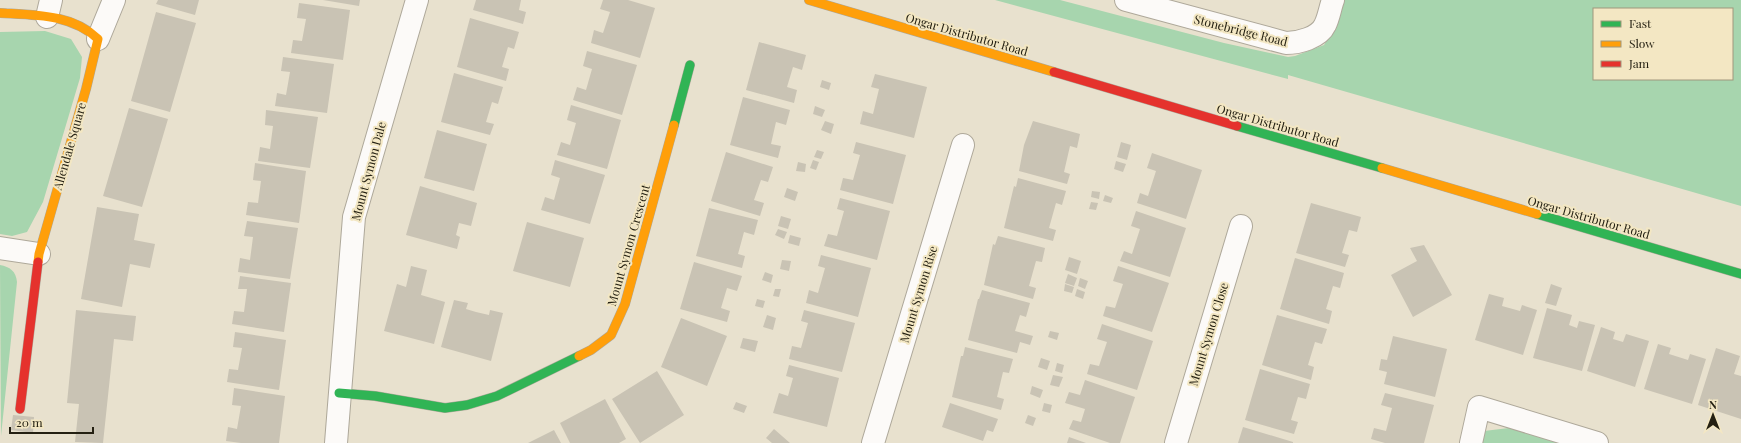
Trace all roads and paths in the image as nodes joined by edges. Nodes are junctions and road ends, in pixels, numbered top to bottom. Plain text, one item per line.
1 (114, 0) edge
2 (417, 0) edge
3 (808, 0) edge
4 (1126, 0) edge
5 (1333, 0) edge
6 (49, 8) edge
7 (0, 13) edge
8 (98, 39) junction
9 (690, 65) dead end
10 (963, 144) dead end
11 (1241, 226) dead end
12 (0, 248) edge
13 (39, 254) junction
14 (1741, 274) edge
15 (339, 393) junction
16 (20, 409) dead end
17 (336, 443) edge
18 (873, 443) edge
19 (1176, 443) edge
20 (1472, 443) edge
21 (1597, 443) edge

1 - 8 street, Allendale Square
2 - 15 street, Mount Symon Dale
3 - 14 street, Ongar Distributor Road
4 - 5 street, Stonebridge Road
6 - 7 street
6 - 8 street
8 - 13 street, Allendale Square
9 - 15 street, Mount Symon Crescent
10 - 18 street, Mount Symon Rise
11 - 19 street, Mount Symon Close
12 - 13 street
13 - 16 street, Allendale Square
15 - 17 street, Mount Symon Dale
20 - 21 street

